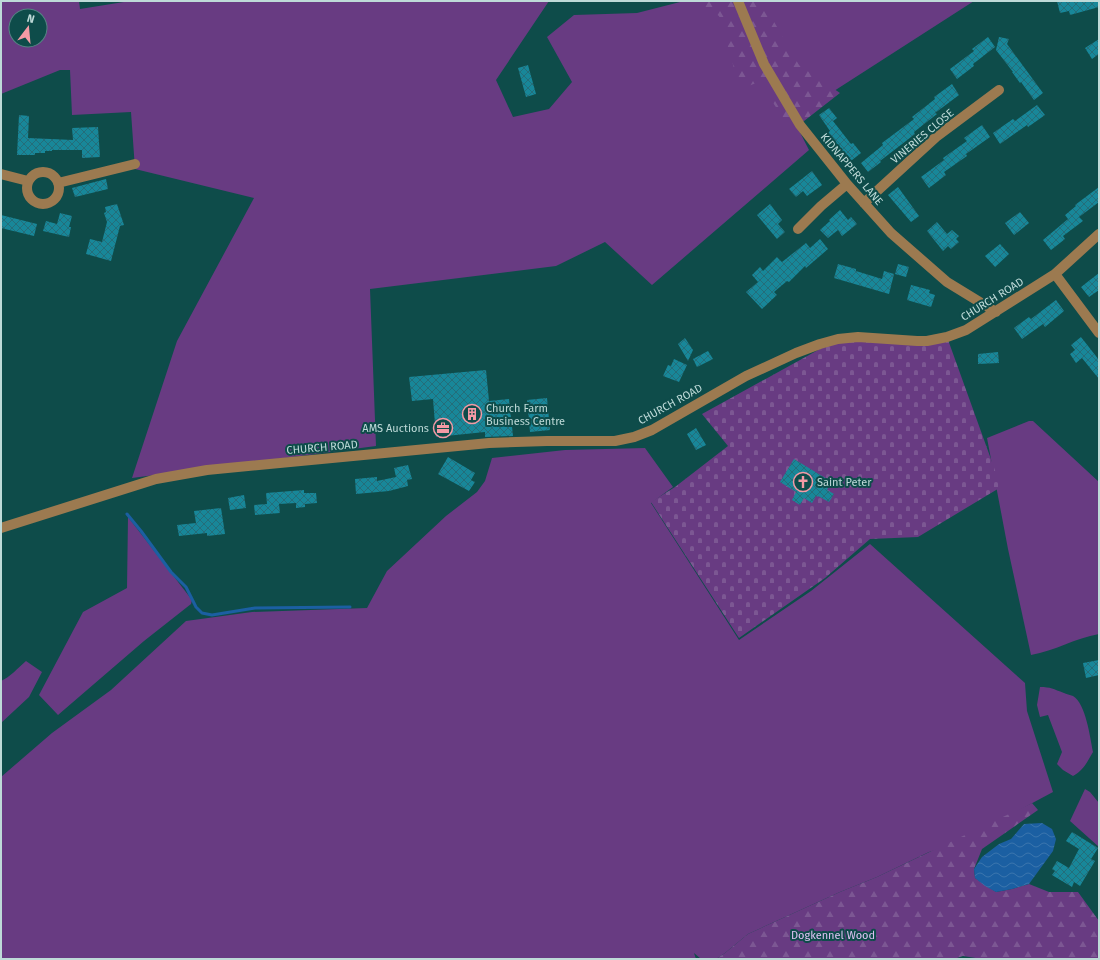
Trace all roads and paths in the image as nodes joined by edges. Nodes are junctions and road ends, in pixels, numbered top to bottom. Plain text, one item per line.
1 (738, 1) edge
2 (999, 90) dead end
3 (135, 164) dead end
4 (1, 174) edge
5 (28, 181) junction
6 (58, 183) junction
7 (847, 184) junction
8 (864, 203) junction
9 (798, 229) dead end
10 (1099, 234) edge
11 (1055, 274) junction
12 (996, 312) junction
13 (1099, 333) edge
14 (1, 528) edge

1 - 7 street, KIDNAPPERS LANE
2 - 8 street, VINERIES CLOSE
3 - 6 street
4 - 5 street
5 - 6 street
5 - 6 street
7 - 8 street, KIDNAPPERS LANE
7 - 9 street
8 - 12 street, KIDNAPPERS LANE
10 - 11 street, CHURCH ROAD
11 - 12 street, CHURCH ROAD
11 - 13 street
12 - 14 street, CHURCH ROAD

